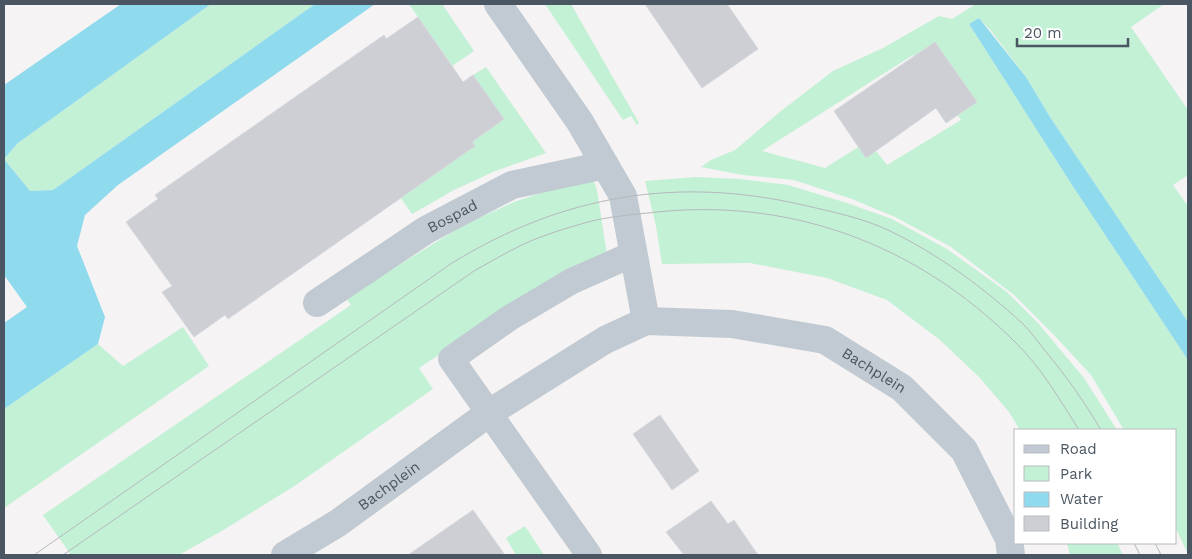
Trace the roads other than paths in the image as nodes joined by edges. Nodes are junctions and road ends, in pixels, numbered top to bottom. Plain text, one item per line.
1 (498, 4) edge
2 (605, 165) junction
3 (633, 254) junction
4 (317, 303) dead end
5 (646, 321) junction
6 (489, 413) junction
7 (285, 555) edge
8 (589, 555) edge
9 (1011, 555) edge

1 - 2 street
2 - 3 street
2 - 4 street, Bospad
3 - 5 street
3 - 6 street
5 - 6 street, Bachplein
5 - 9 street, Bachplein
6 - 7 street, Bachplein
6 - 8 street

